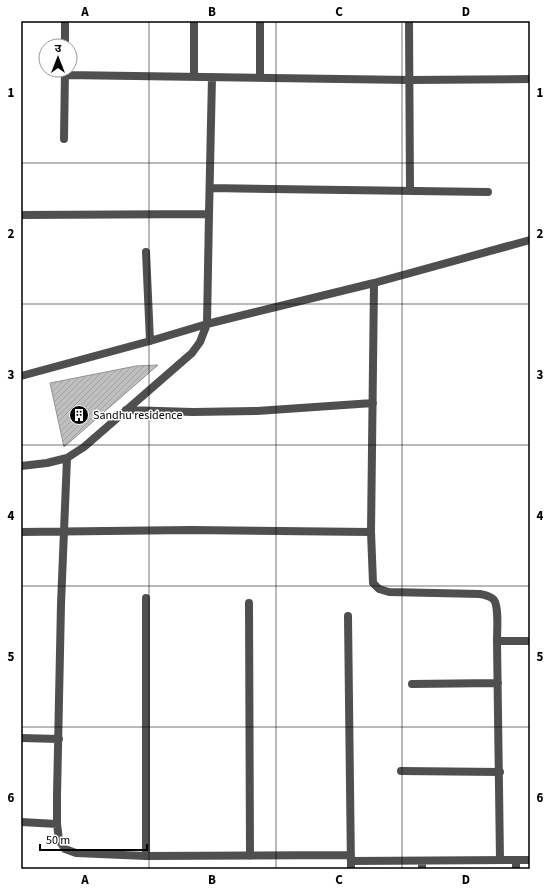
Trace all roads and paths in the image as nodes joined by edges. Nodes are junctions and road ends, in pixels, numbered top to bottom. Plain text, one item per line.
1 (65, 21) edge
2 (194, 21) edge
3 (260, 21) edge
4 (409, 21) edge
5 (65, 38) edge
6 (78, 73) edge
7 (194, 77) junction
8 (212, 77) junction
9 (260, 77) junction
10 (65, 78) edge
11 (530, 79) edge
12 (410, 80) junction
13 (64, 140) dead end
14 (210, 188) junction
15 (410, 191) junction
16 (488, 192) dead end
17 (210, 214) junction
18 (21, 215) edge
19 (530, 240) edge
20 (146, 252) dead end
21 (374, 282) junction
22 (207, 324) junction
23 (150, 341) junction
24 (21, 376) edge
25 (373, 403) junction
26 (126, 410) junction
27 (66, 458) junction
28 (21, 466) edge
29 (64, 531) junction
30 (21, 532) edge
31 (371, 532) junction
32 (146, 598) dead end
33 (249, 603) dead end
34 (348, 616) dead end
35 (497, 641) junction
36 (530, 641) edge
37 (498, 682) junction
38 (412, 684) dead end
39 (21, 738) edge
40 (58, 739) junction
41 (401, 771) dead end
42 (500, 772) junction
43 (21, 822) edge
44 (57, 824) junction
45 (146, 856) junction
46 (250, 856) junction
47 (500, 860) junction
48 (516, 860) junction
49 (530, 860) edge
50 (351, 862) edge
51 (422, 865) edge
52 (516, 869) edge

1 - 5 street
2 - 7 street
3 - 9 street
4 - 12 street
6 - 7 street
7 - 8 street
8 - 9 street
8 - 14 street
9 - 12 street
10 - 13 street
11 - 12 street
12 - 15 street
14 - 15 street
14 - 17 street
15 - 16 street
17 - 18 street
17 - 22 street
19 - 21 street
20 - 23 street
21 - 22 street
21 - 25 street
22 - 23 street
22 - 26 street
23 - 24 street
25 - 26 street
25 - 31 street
26 - 27 street
27 - 28 street
27 - 29 street
29 - 30 street
29 - 31 street
29 - 40 street
31 - 35 street
32 - 45 street
33 - 46 street
34 - 50 street
35 - 36 street
35 - 37 street
37 - 38 street
37 - 42 street
39 - 40 street
40 - 44 street
41 - 42 street
42 - 47 street
43 - 44 street
44 - 45 street
45 - 46 street
46 - 50 street
47 - 48 street
47 - 51 street
48 - 49 street
48 - 52 street
50 - 51 street

